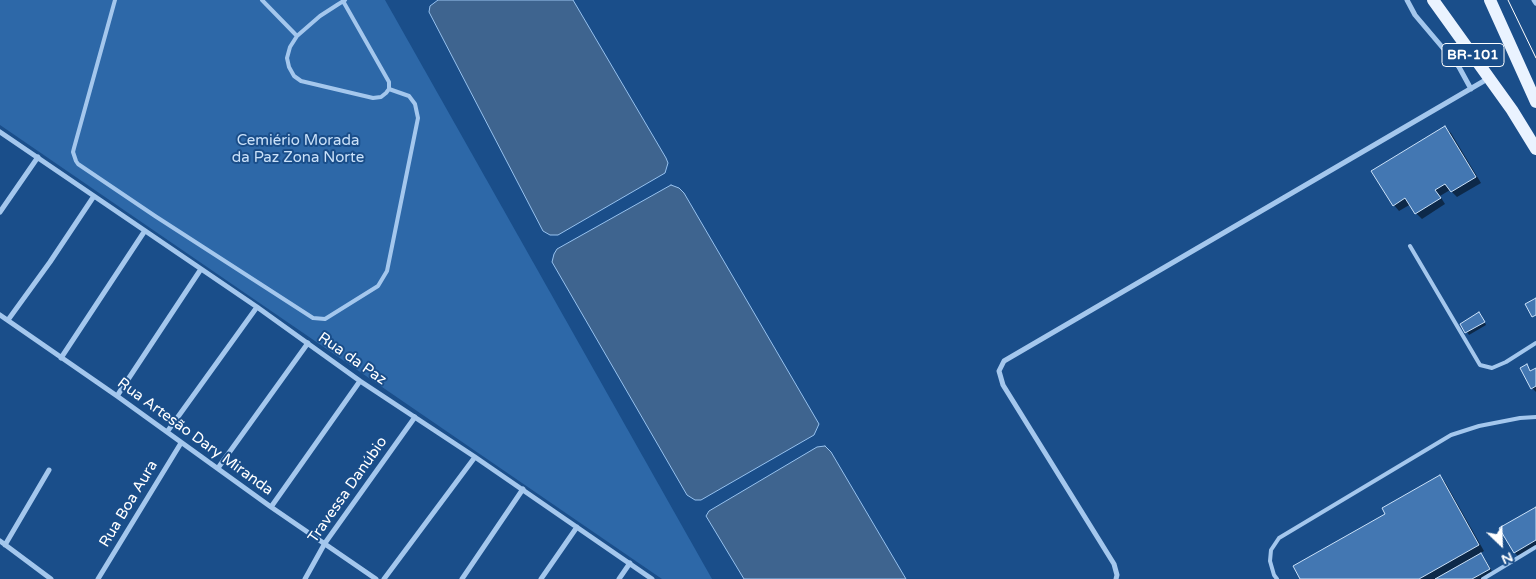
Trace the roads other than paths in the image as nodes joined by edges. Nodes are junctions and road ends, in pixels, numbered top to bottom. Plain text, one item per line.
1 (115, 0) edge
2 (262, 0) edge
3 (344, 0) edge
4 (1406, 0) edge
5 (1433, 0) edge
6 (1490, 0) edge
7 (297, 36) junction
8 (1490, 78) junction
9 (389, 89) junction
10 (1472, 89) junction
11 (1535, 98) edge
12 (0, 132) edge
13 (1536, 149) edge
14 (38, 157) junction
15 (94, 196) junction
16 (0, 212) edge
17 (144, 232) junction
18 (1410, 246) dead end
19 (201, 269) junction
20 (257, 307) junction
21 (0, 315) edge
22 (8, 320) junction
23 (1536, 343) edge
24 (308, 344) junction
25 (61, 358) junction
26 (360, 381) junction
27 (117, 396) junction
28 (415, 417) junction
29 (1536, 417) edge
30 (167, 432) junction
31 (181, 443) junction
32 (475, 457) junction
33 (218, 468) junction
34 (49, 470) dead end
35 (523, 489) junction
36 (271, 507) junction
37 (577, 527) junction
38 (0, 541) edge
39 (325, 543) junction
40 (5, 545) junction
41 (1536, 547) edge
42 (630, 563) junction
43 (51, 579) edge
44 (98, 579) edge
45 (305, 579) edge
46 (376, 579) edge
47 (384, 579) edge
48 (462, 579) edge
49 (540, 579) edge
50 (619, 579) edge
51 (652, 579) edge
52 (1116, 579) edge
53 (1276, 579) edge
54 (1483, 579) edge

1 - 9 lane
2 - 7 lane
3 - 7 lane
3 - 9 lane
4 - 10 street
5 - 8 main road, BR-101 / BR-101
6 - 11 main road, BR-101 / BR-101
7 - 9 lane
8 - 10 street
8 - 13 main road, BR-101 / BR-101
10 - 52 street
12 - 14 street, Rua da Paz
14 - 15 street, Rua da Paz
14 - 16 street
15 - 17 street, Rua da Paz
15 - 22 street
17 - 19 street, Rua da Paz
17 - 25 street
18 - 23 lane
19 - 20 street, Rua da Paz
19 - 27 street
20 - 24 street, Rua da Paz
20 - 30 street
21 - 22 street, Rua Artesão Dary Miranda
22 - 25 street, Rua Artesão Dary Miranda
24 - 26 street, Rua da Paz
24 - 33 street
25 - 27 street, Rua Artesão Dary Miranda
26 - 28 street, Rua da Paz
26 - 36 street
27 - 30 street, Rua Artesão Dary Miranda
28 - 32 street, Rua da Paz
28 - 39 street, Travessa Danúbio
29 - 53 lane
30 - 31 street, Rua Artesão Dary Miranda
31 - 33 street, Rua Artesão Dary Miranda
31 - 44 street, Rua Boa Aura
32 - 35 street, Rua da Paz
32 - 47 street
33 - 36 street, Rua Artesão Dary Miranda
34 - 40 street
35 - 37 street, Rua da Paz
35 - 48 street
36 - 39 street, Rua Artesão Dary Miranda
37 - 42 street, Rua da Paz
37 - 49 street
38 - 40 street
39 - 45 street, Travessa Danúbio
39 - 46 street, Rua Artesão Dary Miranda
40 - 43 street
41 - 54 lane
42 - 50 street
42 - 51 street, Rua da Paz

